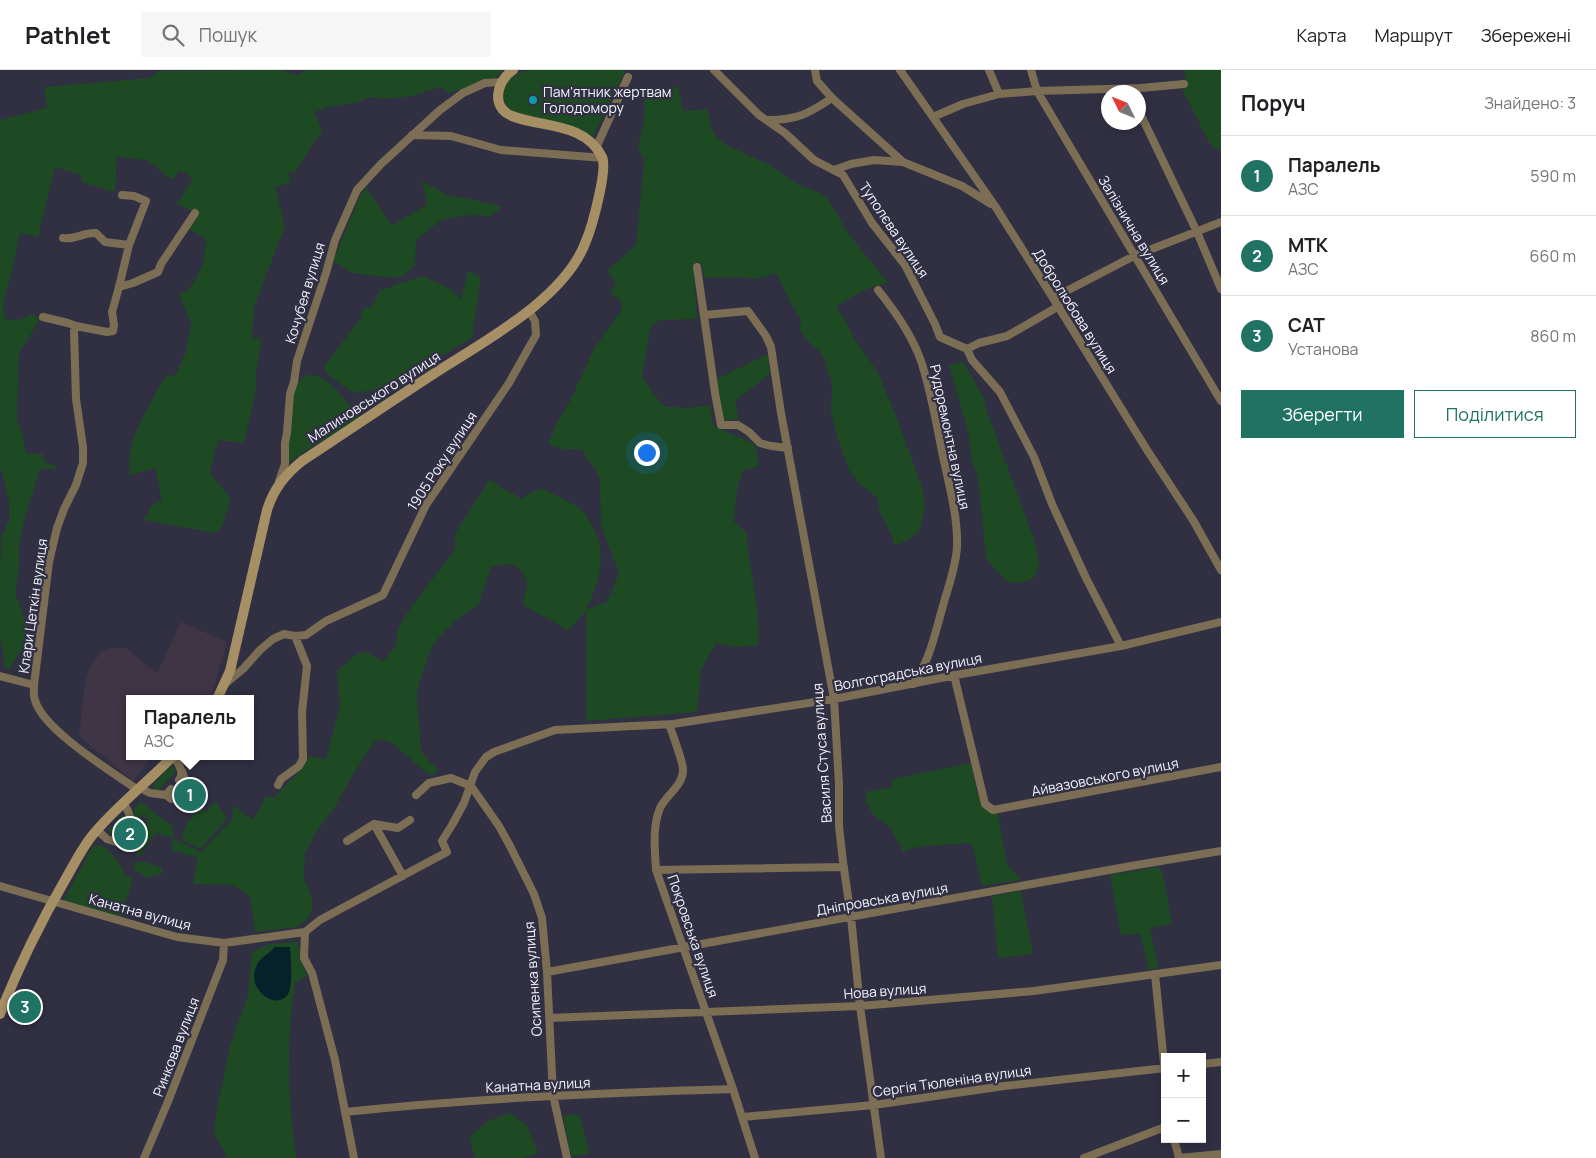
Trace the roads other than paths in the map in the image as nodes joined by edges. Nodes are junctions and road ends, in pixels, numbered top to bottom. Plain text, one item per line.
1 (513, 70) edge
2 (714, 70) edge
3 (815, 70) edge
4 (900, 70) edge
5 (989, 70) edge
6 (1032, 70) edge
7 (628, 77) dead end
8 (501, 82) junction
9 (1184, 84) dead end
10 (1146, 89) edge
11 (1037, 91) junction
12 (1101, 91) edge
13 (999, 94) junction
14 (832, 98) junction
15 (933, 116) junction
16 (768, 120) junction
17 (1146, 126) edge
18 (412, 135) junction
19 (596, 148) junction
20 (603, 158) junction
21 (903, 162) junction
22 (834, 170) junction
23 (122, 195) dead end
24 (995, 206) junction
25 (195, 213) dead end
26 (1221, 222) edge
27 (1197, 232) junction
28 (63, 238) dead end
29 (128, 245) junction
30 (1134, 256) junction
31 (697, 267) dead end
32 (119, 287) junction
33 (1221, 289) edge
34 (878, 290) dead end
35 (1054, 298) junction
36 (1059, 306) junction
37 (529, 311) junction
38 (704, 316) junction
39 (43, 317) dead end
40 (76, 326) junction
41 (966, 349) junction
42 (1221, 382) edge
43 (1214, 388) junction
44 (1221, 401) edge
45 (788, 448) junction
46 (279, 483) junction
47 (1221, 570) edge
48 (1221, 622) edge
49 (295, 636) junction
50 (1121, 646) junction
51 (0, 676) edge
52 (954, 676) junction
53 (34, 684) junction
54 (913, 684) junction
55 (225, 685) junction
56 (219, 695) edge
57 (834, 699) junction
58 (669, 724) junction
59 (169, 760) edge
60 (176, 760) edge
61 (1221, 767) edge
62 (182, 783) dead end
63 (278, 785) dead end
64 (470, 786) junction
65 (139, 789) junction
66 (171, 792) dead end
67 (416, 795) dead end
68 (124, 804) junction
69 (410, 820) dead end
70 (374, 824) junction
71 (98, 830) junction
72 (347, 841) dead end
73 (1221, 852) edge
74 (844, 867) junction
75 (656, 870) junction
76 (402, 876) junction
77 (0, 886) edge
78 (53, 901) junction
79 (851, 917) junction
80 (305, 932) junction
81 (224, 943) junction
82 (684, 948) junction
83 (1221, 965) edge
84 (548, 972) junction
85 (1155, 974) junction
86 (860, 1006) junction
87 (706, 1011) junction
88 (0, 1014) edge
89 (549, 1018) junction
90 (1163, 1053) edge
91 (1221, 1062) edge
92 (1206, 1064) edge
93 (1161, 1068) edge
94 (733, 1089) junction
95 (553, 1095) junction
96 (874, 1105) junction
97 (345, 1112) junction
98 (743, 1117) junction
99 (1161, 1129) edge
100 (1175, 1143) edge
101 (1221, 1154) edge
102 (144, 1158) edge
103 (354, 1158) edge
104 (567, 1158) edge
105 (755, 1158) edge
106 (881, 1158) edge
107 (1084, 1158) edge
108 (1179, 1158) edge

1 - 8 main road
2 - 16 street, Туполєва вулиця
3 - 14 street
4 - 15 street, Добролюбова вулиця
5 - 13 street
6 - 11 street, Залізнична вулиця
7 - 19 street
8 - 18 street, Кочубея вулиця
8 - 19 main road
9 - 10 street
11 - 12 street
11 - 13 street
11 - 30 street, Залізнична вулиця
13 - 15 street
14 - 16 street
14 - 21 street
15 - 24 street, Добролюбова вулиця
16 - 22 street, Туполєва вулиця
17 - 27 street
18 - 20 street
18 - 46 street, Кочубея вулиця
19 - 20 main road
20 - 37 main road, Малиновського вулиця
21 - 22 street
21 - 24 street
22 - 41 street, Туполєва вулиця
23 - 29 street
24 - 35 street, Добролюбова вулиця
25 - 32 street
26 - 27 street
27 - 30 street
27 - 33 street
28 - 29 street
29 - 32 street
30 - 35 street
30 - 43 street, Залізнична вулиця
31 - 38 street
32 - 40 street
34 - 54 street, Рудоремонтна вулиця
35 - 36 street, Добролюбова вулиця
36 - 41 street
36 - 47 street, Добролюбова вулиця
37 - 46 main road, Малиновського вулиця
37 - 49 street, 1905 Року вулиця
38 - 45 street
38 - 45 street, Василя Стуса вулиця
39 - 40 street
40 - 53 street, Клари Цеткін вулиця
41 - 50 street
42 - 43 street
43 - 44 street, Залізнична вулиця
45 - 57 street, Василя Стуса вулиця
46 - 55 main road, Малиновського вулиця
48 - 50 street, Волгоградська вулиця
49 - 55 street, 1905 Року вулиця
49 - 63 street
50 - 52 street, Волгоградська вулиця
51 - 53 street, Клари Цеткін вулиця
52 - 54 street, Волгоградська вулиця
52 - 61 street, Айвазовського вулиця
53 - 65 street, Клари Цеткін вулиця
54 - 57 street, Волгоградська вулиця
55 - 56 main road, Малиновського вулиця
57 - 58 street, Волгоградська вулиця
57 - 74 street, Василя Стуса вулиця
58 - 64 street, Волгоградська вулиця
58 - 75 street, Покровська вулиця
59 - 65 main road
60 - 62 street
64 - 67 street
64 - 76 street, Канатна вулиця
64 - 84 street, Осипенка вулиця
65 - 66 street
65 - 68 main road
68 - 71 main road
68 - 71 street
69 - 70 street
70 - 72 street
70 - 76 street
71 - 78 main road
73 - 79 street, Дніпровська вулиця
74 - 75 street
74 - 79 street, Василя Стуса вулиця
75 - 82 street, Покровська вулиця
76 - 80 street, Канатна вулиця
77 - 78 street, Канатна вулиця
78 - 81 street, Канатна вулиця
78 - 88 main road
79 - 82 street, Дніпровська вулиця
79 - 86 street, Василя Стуса вулиця
80 - 81 street, Канатна вулиця
80 - 97 street
81 - 102 street, Ринкова вулиця
82 - 84 street, Дніпровська вулиця
82 - 87 street, Покровська вулиця
83 - 85 street, Нова вулиця
84 - 89 street, Осипенка вулиця
85 - 86 street, Нова вулиця
85 - 90 street
86 - 87 street, Нова вулиця
86 - 96 street, Василя Стуса вулиця
87 - 89 street, Нова вулиця
87 - 94 street, Покровська вулиця
89 - 95 street, Осипенка вулиця
91 - 92 street
93 - 96 street, Сергія Тюленіна вулиця
94 - 95 street, Канатна вулиця
94 - 98 street, Покровська вулиця
95 - 97 street, Канатна вулиця
95 - 104 street, Осипенка вулиця
96 - 98 street, Сергія Тюленіна вулиця
96 - 106 street, Василя Стуса вулиця
97 - 103 street
98 - 105 street, Покровська вулиця
99 - 107 street
100 - 108 street
101 - 108 street

